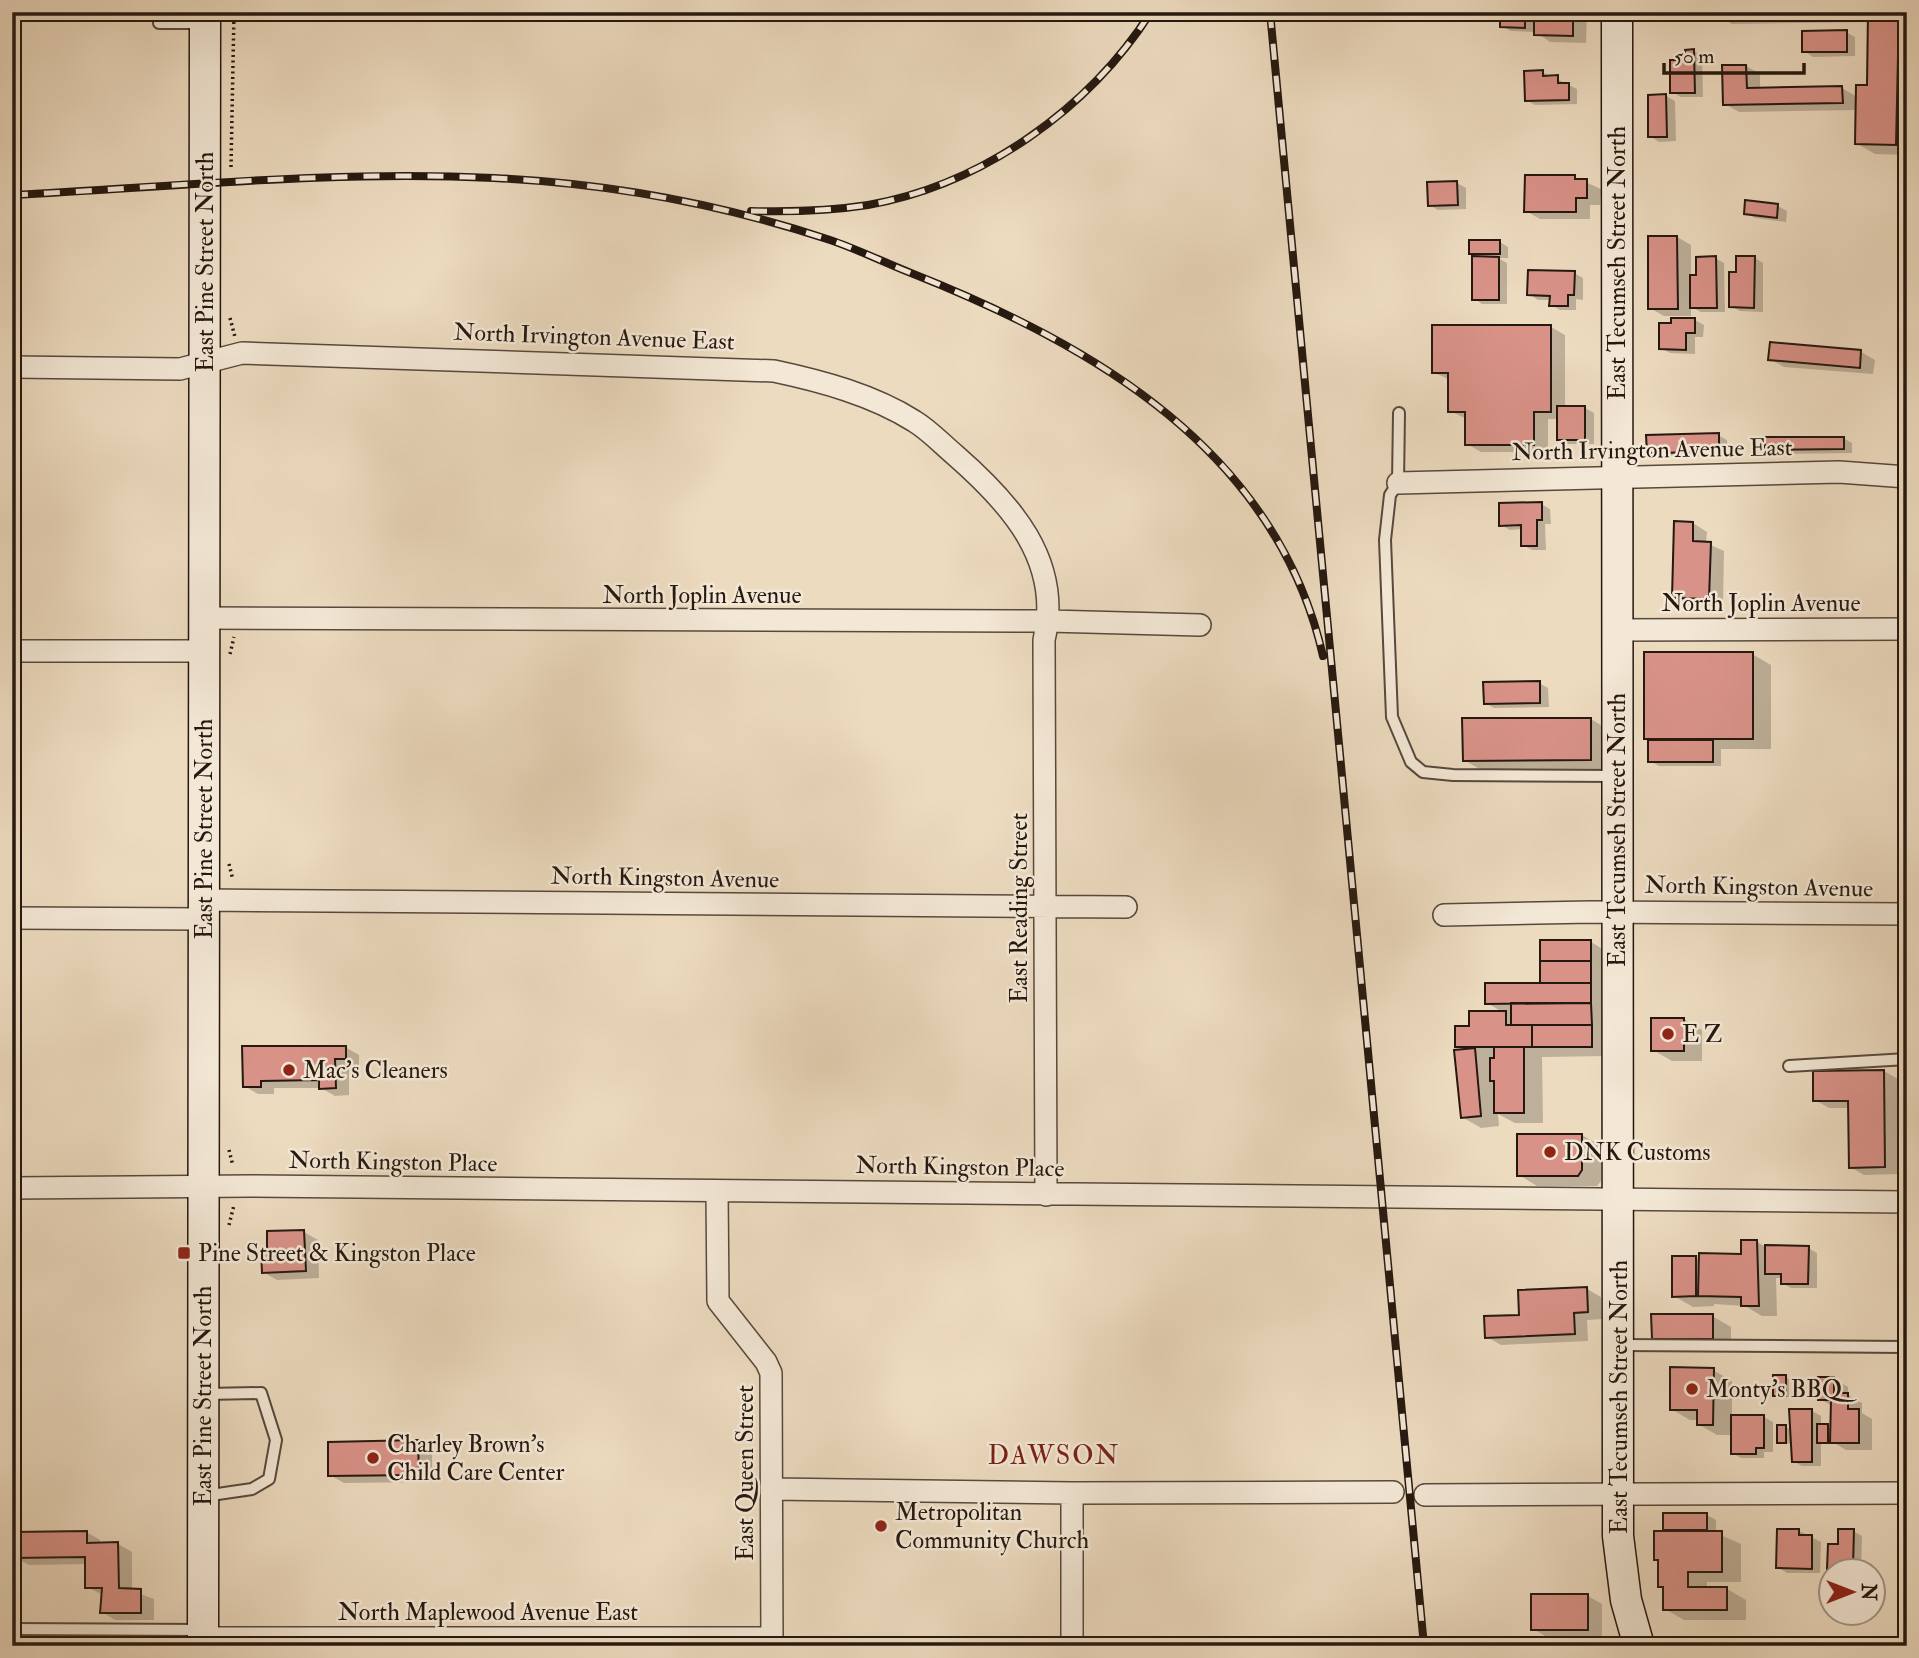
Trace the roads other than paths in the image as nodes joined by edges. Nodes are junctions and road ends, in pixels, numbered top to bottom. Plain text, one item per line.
1 (159, 12) edge
2 (1617, 12) edge
3 (205, 18) edge
4 (204, 362) junction
5 (12, 367) edge
6 (1399, 413) dead end
7 (1907, 477) edge
8 (1616, 479) junction
9 (1398, 483) junction
10 (205, 618) junction
11 (1049, 621) junction
12 (1200, 625) dead end
13 (1907, 629) edge
14 (1615, 630) junction
15 (12, 651) edge
16 (204, 651) junction
17 (1618, 776) junction
18 (1126, 906) dead end
19 (1045, 908) junction
20 (203, 909) junction
21 (1618, 912) junction
22 (1907, 914) edge
23 (1444, 915) dead end
24 (12, 918) edge
25 (1907, 1059) edge
26 (1789, 1066) dead end
27 (205, 1187) junction
28 (12, 1188) edge
29 (717, 1191) junction
30 (1046, 1195) junction
31 (1618, 1199) junction
32 (1907, 1202) edge
33 (1620, 1345) junction
34 (1907, 1347) edge
35 (203, 1395) junction
36 (772, 1489) junction
37 (1393, 1492) dead end
38 (1072, 1493) junction
39 (1907, 1493) edge
40 (1618, 1494) junction
41 (1424, 1495) dead end
42 (203, 1496) junction
43 (12, 1629) edge
44 (203, 1638) edge
45 (772, 1642) edge
46 (1072, 1646) edge
47 (1639, 1646) edge

1 - 3 lane
2 - 8 street, East Tecumseh Street North
3 - 4 street, East Pine Street North
4 - 5 street, North Irvington Avenue East
4 - 10 street, East Pine Street North
4 - 11 street, North Irvington Avenue East
6 - 9 lane
7 - 8 street, North Irvington Avenue East
8 - 9 street, North Irvington Avenue East
8 - 14 street, East Tecumseh Street North
9 - 17 lane
10 - 11 street, North Joplin Avenue
10 - 16 street, East Pine Street North
11 - 12 street, North Joplin Avenue
11 - 19 street, East Reading Street
13 - 14 street, North Joplin Avenue
14 - 17 street, East Tecumseh Street North
15 - 16 street
16 - 20 street, East Pine Street North
17 - 21 street, East Tecumseh Street North
18 - 19 street, North Kingston Avenue
19 - 20 street, North Kingston Avenue
19 - 30 street, East Reading Street
20 - 24 street, North Kingston Avenue
20 - 27 street, East Pine Street North
21 - 22 street, North Kingston Avenue
21 - 23 street, North Kingston Avenue
21 - 31 street, East Tecumseh Street North
25 - 26 lane
27 - 28 street, North Kingston Place
27 - 29 street, North Kingston Place
27 - 35 street, East Pine Street North
29 - 30 street, North Kingston Place
29 - 36 street, East Queen Street
30 - 31 street, North Kingston Place
31 - 32 street, North Kingston Place
31 - 33 street, East Tecumseh Street North
33 - 34 lane
33 - 40 street, East Tecumseh Street North
35 - 42 street, East Pine Street North
35 - 42 lane
36 - 38 street
36 - 45 street, East Queen Street
37 - 38 street
38 - 46 street
39 - 40 street
40 - 41 street
40 - 47 street, East Tecumseh Street North
42 - 44 street, East Pine Street North
43 - 44 lane
44 - 45 street, North Maplewood Avenue East

